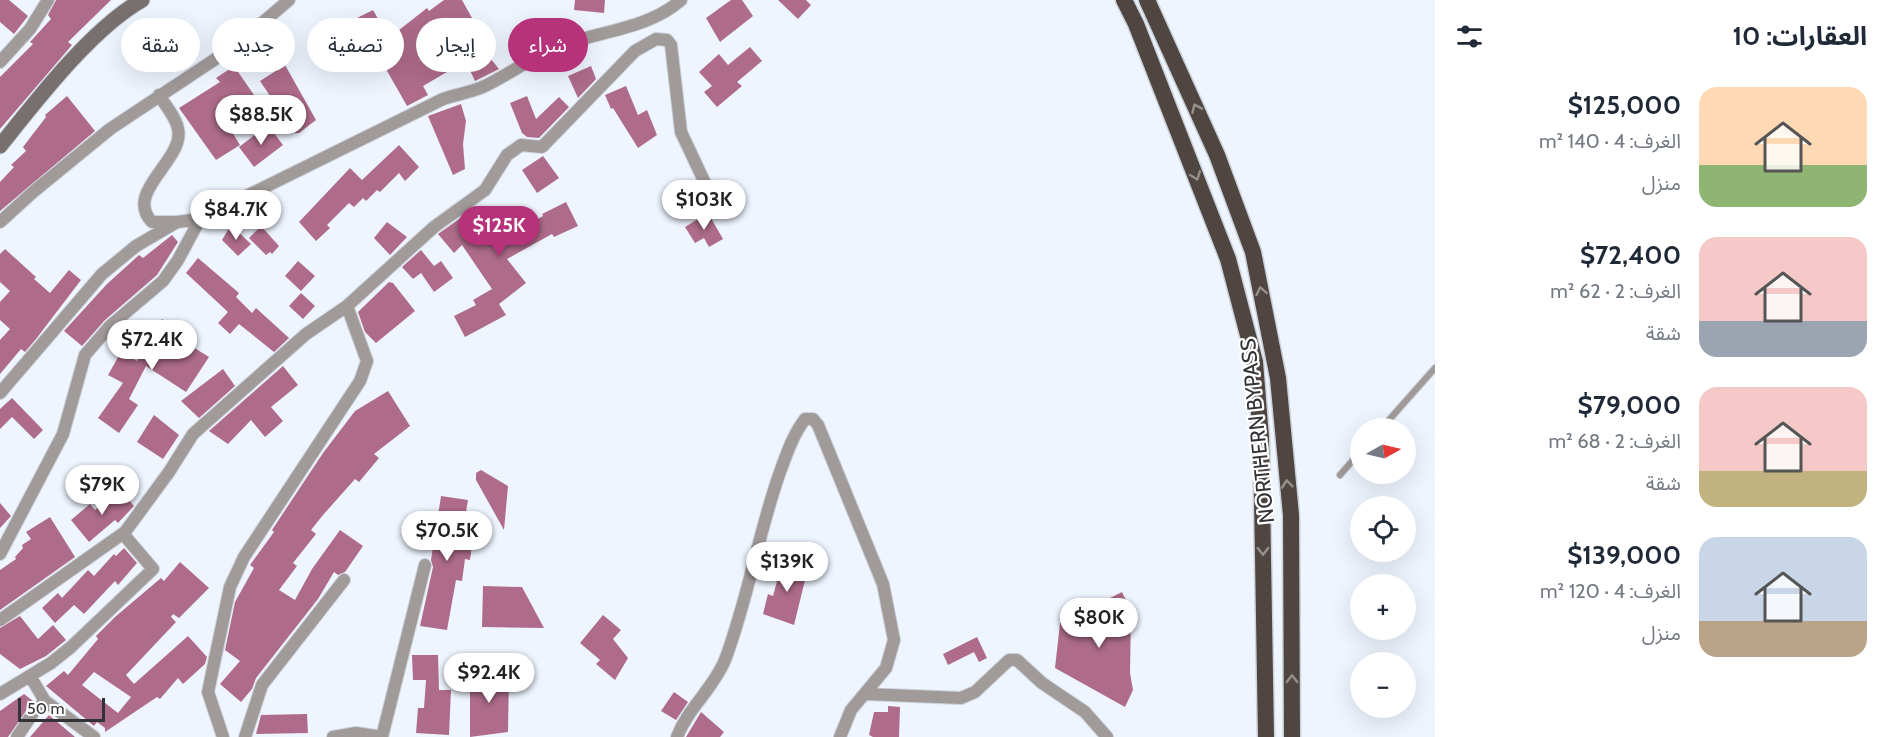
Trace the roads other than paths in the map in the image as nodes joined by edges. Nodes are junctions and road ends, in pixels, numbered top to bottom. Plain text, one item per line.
1 (48, 0) edge
2 (142, 0) edge
3 (290, 0) edge
4 (681, 0) edge
5 (1124, 0) edge
6 (1150, 6) edge
7 (0, 62) edge
8 (159, 95) junction
9 (0, 146) edge
10 (713, 201) dead end
11 (200, 219) junction
12 (0, 222) edge
13 (177, 222) junction
14 (347, 306) junction
15 (1435, 368) edge
16 (0, 393) edge
17 (1391, 418) edge
18 (1350, 464) edge
19 (1340, 475) dead end
20 (125, 532) junction
21 (0, 554) edge
22 (425, 564) dead end
23 (344, 579) dead end
24 (0, 620) edge
25 (30, 676) junction
26 (0, 694) edge
27 (865, 694) junction
28 (45, 701) junction
29 (17, 737) edge
30 (94, 737) edge
31 (223, 737) edge
32 (245, 737) edge
33 (333, 737) edge
34 (382, 737) edge
35 (676, 737) edge
36 (840, 737) edge
37 (1107, 737) edge
38 (1266, 737) edge
39 (1292, 737) edge

1 - 7 street
2 - 9 main road
3 - 8 street
4 - 11 street
5 -> 38 highway, NORTHERN BYPASS
39 -> 6 highway, NORTHERN BYPASS
8 - 12 street
8 - 13 street
10 - 14 street
11 - 13 street
11 - 21 street
13 - 16 street
14 - 20 street
14 - 31 street
15 - 17 lane
18 - 19 lane
20 - 24 street
20 - 25 street
22 - 34 street
23 - 32 street
25 - 26 street
25 - 28 street
27 - 35 street
27 - 36 street
27 - 37 street
28 - 29 street
28 - 30 street
33 - 34 street

